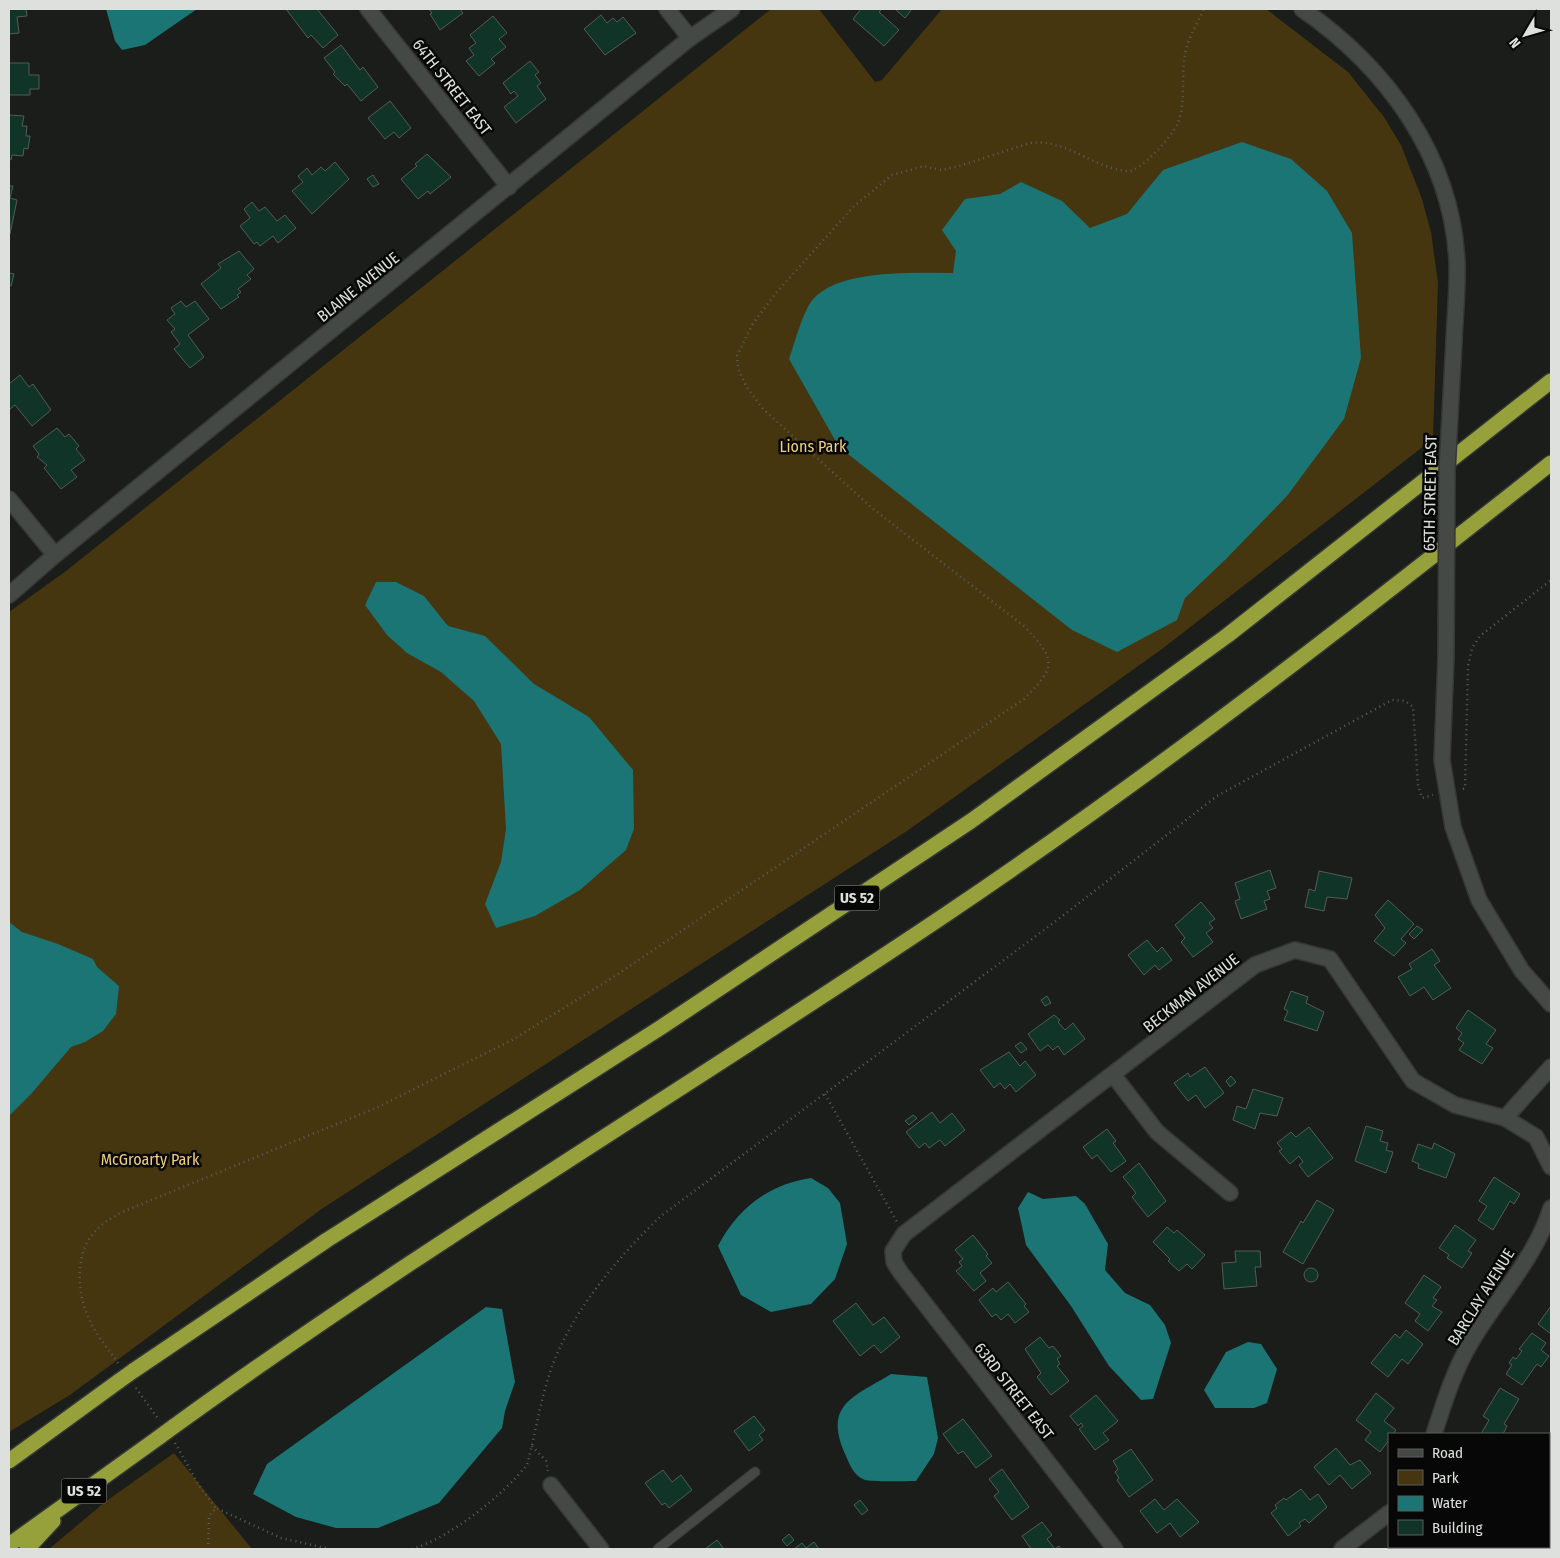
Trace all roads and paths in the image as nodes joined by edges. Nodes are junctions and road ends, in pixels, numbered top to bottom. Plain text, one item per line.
1 (368, 9) edge
2 (667, 9) edge
3 (732, 9) edge
4 (1204, 9) edge
5 (1302, 9) edge
6 (690, 38) junction
7 (508, 187) junction
8 (1551, 381) edge
9 (1551, 463) edge
10 (9, 499) edge
11 (55, 555) junction
12 (1551, 580) edge
13 (9, 595) edge
14 (1448, 792) junction
15 (1551, 1004) edge
16 (1551, 1067) edge
17 (1114, 1076) junction
18 (825, 1094) junction
19 (1505, 1118) junction
20 (1551, 1168) edge
21 (1230, 1193) dead end
22 (1551, 1208) edge
23 (904, 1234) junction
24 (893, 1251) joint
25 (127, 1376) junction
26 (167, 1433) junction
27 (1434, 1433) edge
28 (532, 1446) junction
29 (13, 1457) edge
30 (755, 1472) dead end
31 (551, 1485) joint
32 (76, 1497) junction
33 (216, 1508) junction
34 (1388, 1514) edge
35 (9, 1545) edge
36 (27, 1549) edge
37 (208, 1549) edge
38 (330, 1549) edge
39 (412, 1549) edge
40 (601, 1549) edge
41 (658, 1549) edge
42 (1115, 1549) edge
43 (1342, 1549) edge

1 - 7 street, 64TH STREET EAST
2 - 6 street
3 - 6 street, BLAINE AVENUE
4 - 25 path
5 - 14 street, 65TH STREET EAST, bridge
6 - 7 street, BLAINE AVENUE
7 - 11 street, BLAINE AVENUE
8 - 25 highway, US 52
9 - 26 highway, US 52
10 - 11 street
11 - 13 street, BLAINE AVENUE
12 - 14 path
14 - 15 street, 65TH STREET EAST
14 - 18 path
16 - 19 street
17 - 19 street, BECKMAN AVENUE
17 - 21 street
17 - 23 street, BECKMAN AVENUE
18 - 23 path
18 - 28 path
19 - 20 street
22 - 27 street, BARCLAY AVENUE
23 - 24 street, BECKMAN AVENUE
24 - 42 street, 63RD STREET EAST
25 - 26 path
25 - 29 highway, US 52
26 - 32 highway, US 52
26 - 33 path
28 - 31 path
28 - 39 path
30 - 41 lane
31 - 40 street
32 - 35 highway, US 52
32 - 36 highway
33 - 37 path
33 - 38 path
34 - 43 street

